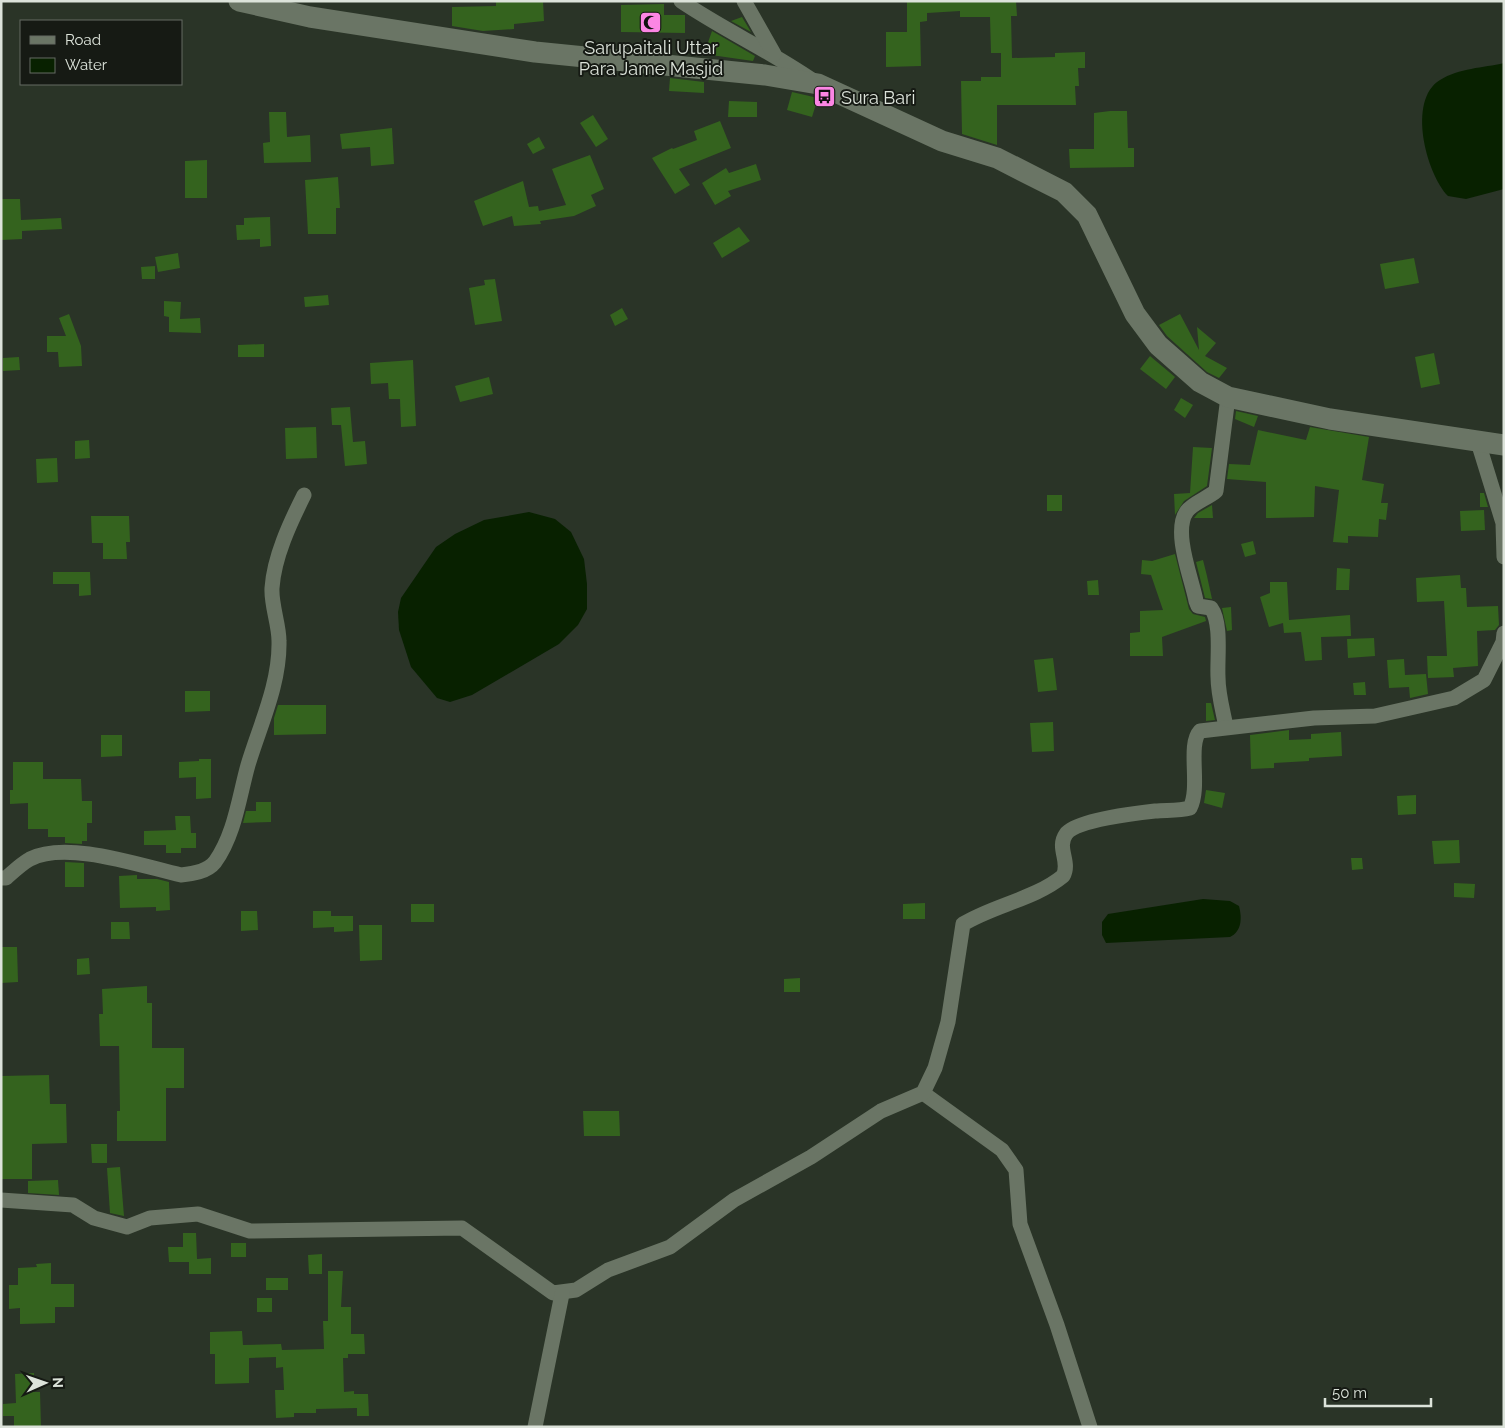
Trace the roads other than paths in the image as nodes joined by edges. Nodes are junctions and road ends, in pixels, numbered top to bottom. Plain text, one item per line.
1 (239, 1) edge
2 (681, 1) edge
3 (744, 1) edge
4 (774, 54) junction
5 (818, 84) junction
6 (1228, 397) junction
7 (1478, 442) junction
8 (1504, 445) edge
9 (304, 496) dead end
10 (1504, 557) edge
11 (1504, 633) edge
12 (1226, 727) junction
13 (1, 878) edge
14 (923, 1093) junction
15 (1, 1200) edge
16 (562, 1294) junction
17 (535, 1427) edge
18 (1090, 1427) edge

1 - 5 main road
2 - 4 street
3 - 4 street
4 - 5 street
5 - 6 main road
6 - 7 main road
6 - 12 street
7 - 8 main road
7 - 10 street
9 - 13 street
11 - 12 street
12 - 14 street
14 - 16 street
14 - 18 street
15 - 16 street
16 - 17 street

